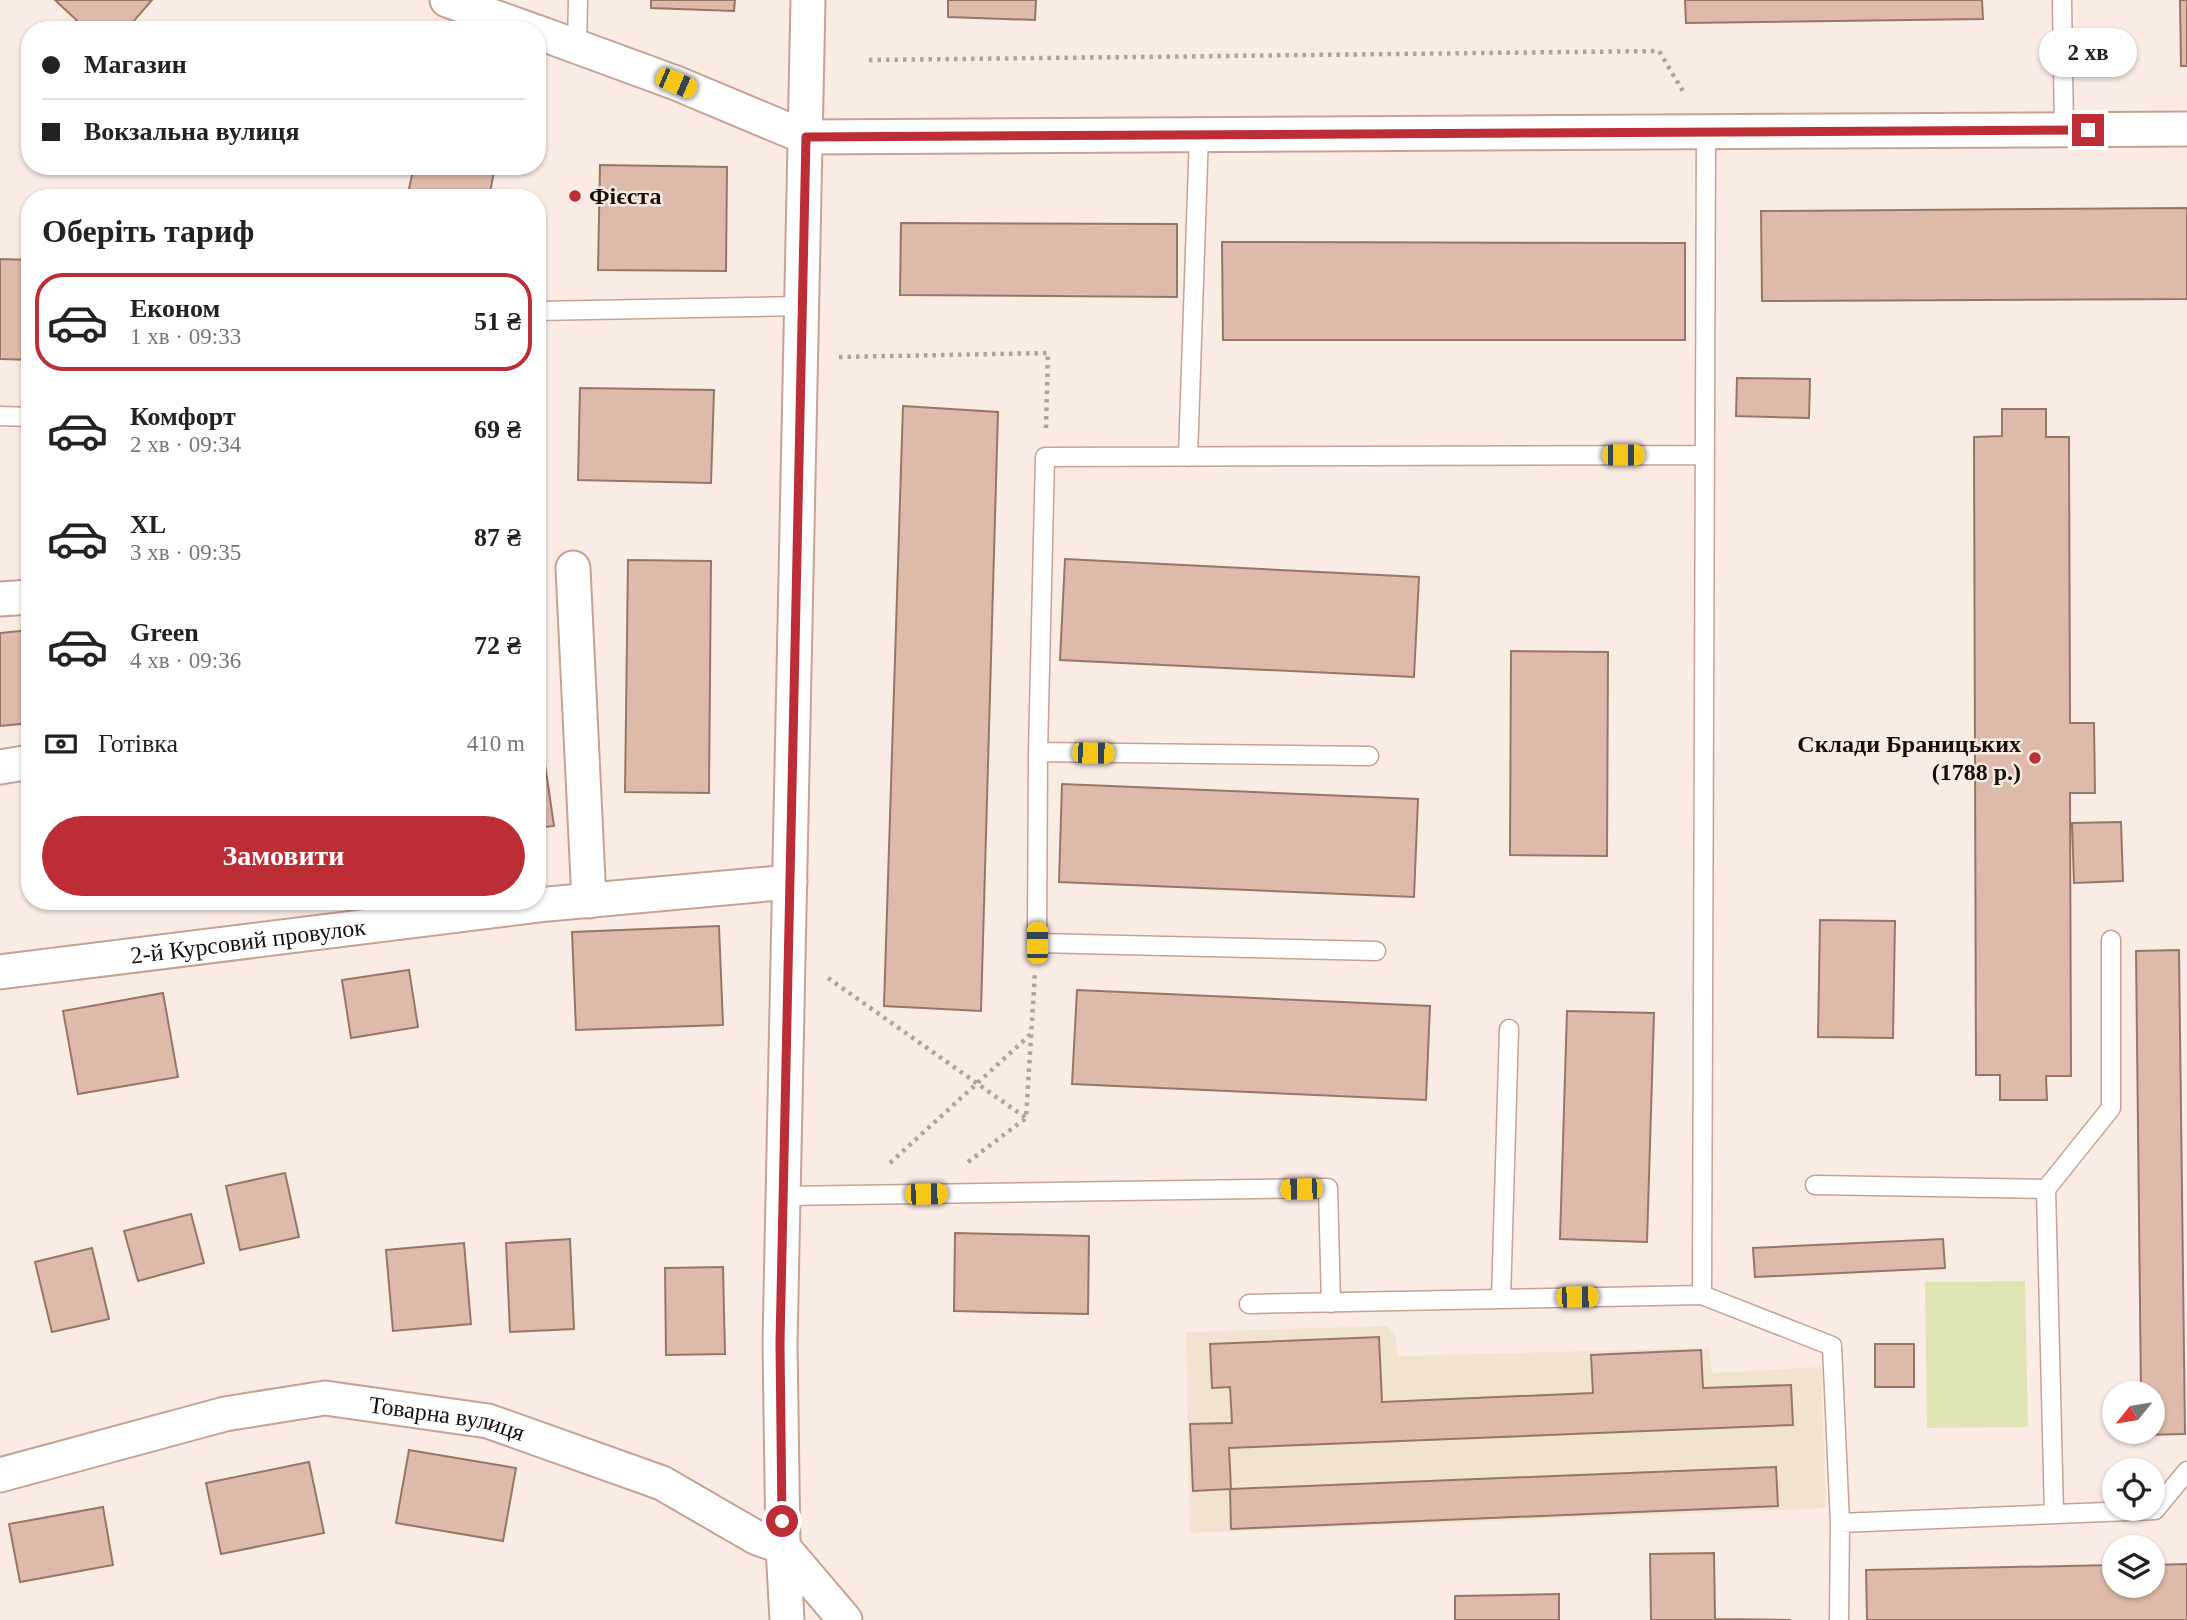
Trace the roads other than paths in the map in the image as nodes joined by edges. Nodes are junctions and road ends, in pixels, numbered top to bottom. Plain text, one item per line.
1 (447, 0) edge
2 (578, 0) edge
3 (808, 0) edge
4 (2063, 0) edge
5 (506, 21) edge
6 (546, 35) edge
7 (577, 46) junction
8 (2187, 129) edge
9 (2064, 130) junction
10 (1706, 132) junction
11 (1199, 134) junction
12 (806, 137) junction
13 (802, 306) junction
14 (546, 311) edge
15 (0, 416) edge
16 (21, 417) edge
17 (1704, 455) junction
18 (1188, 457) junction
19 (573, 568) dead end
20 (21, 598) edge
21 (0, 599) edge
22 (1038, 752) junction
23 (1369, 756) dead end
24 (21, 764) edge
25 (0, 767) edge
26 (790, 882) junction
27 (589, 901) junction
28 (546, 904) edge
29 (437, 910) edge
30 (386, 913) edge
31 (2111, 940) dead end
32 (1376, 951) dead end
33 (0, 972) edge
34 (1509, 1029) dead end
35 (1815, 1185) dead end
36 (2046, 1189) junction
37 (783, 1196) junction
38 (1702, 1295) junction
39 (1501, 1299) junction
40 (1331, 1303) junction
41 (1249, 1304) dead end
42 (2187, 1471) edge
43 (0, 1475) edge
44 (2054, 1514) junction
45 (1840, 1523) junction
46 (783, 1547) junction
47 (787, 1620) edge
48 (845, 1620) edge
49 (1839, 1620) edge

1 - 5 street
2 - 7 lane
3 - 12 street
4 - 9 lane
6 - 7 street
7 - 12 street
8 - 9 street
9 - 10 street
10 - 11 street
10 - 17 lane
11 - 12 street
11 - 18 lane
12 - 13 street
13 - 14 lane
13 - 26 street
15 - 16 lane
17 - 18 lane
17 - 38 lane
18 - 22 lane
19 - 27 street
20 - 21 street
22 - 23 lane
22 - 32 lane
24 - 25 street
26 - 27 street, 2-й Курсовий провулок
26 - 37 street
27 - 28 street, 2-й Курсовий провулок
29 - 30 street, 2-й Курсовий провулок
30 - 33 street, 2-й Курсовий провулок
31 - 36 lane
34 - 39 lane
35 - 36 lane
36 - 44 lane
37 - 40 lane
37 - 46 street
38 - 39 lane
38 - 45 lane
39 - 40 lane
40 - 41 lane
42 - 44 lane
43 - 46 street, Товарна вулиця
44 - 45 lane
45 - 49 lane
46 - 47 street
46 - 48 street, Товарна вулиця

